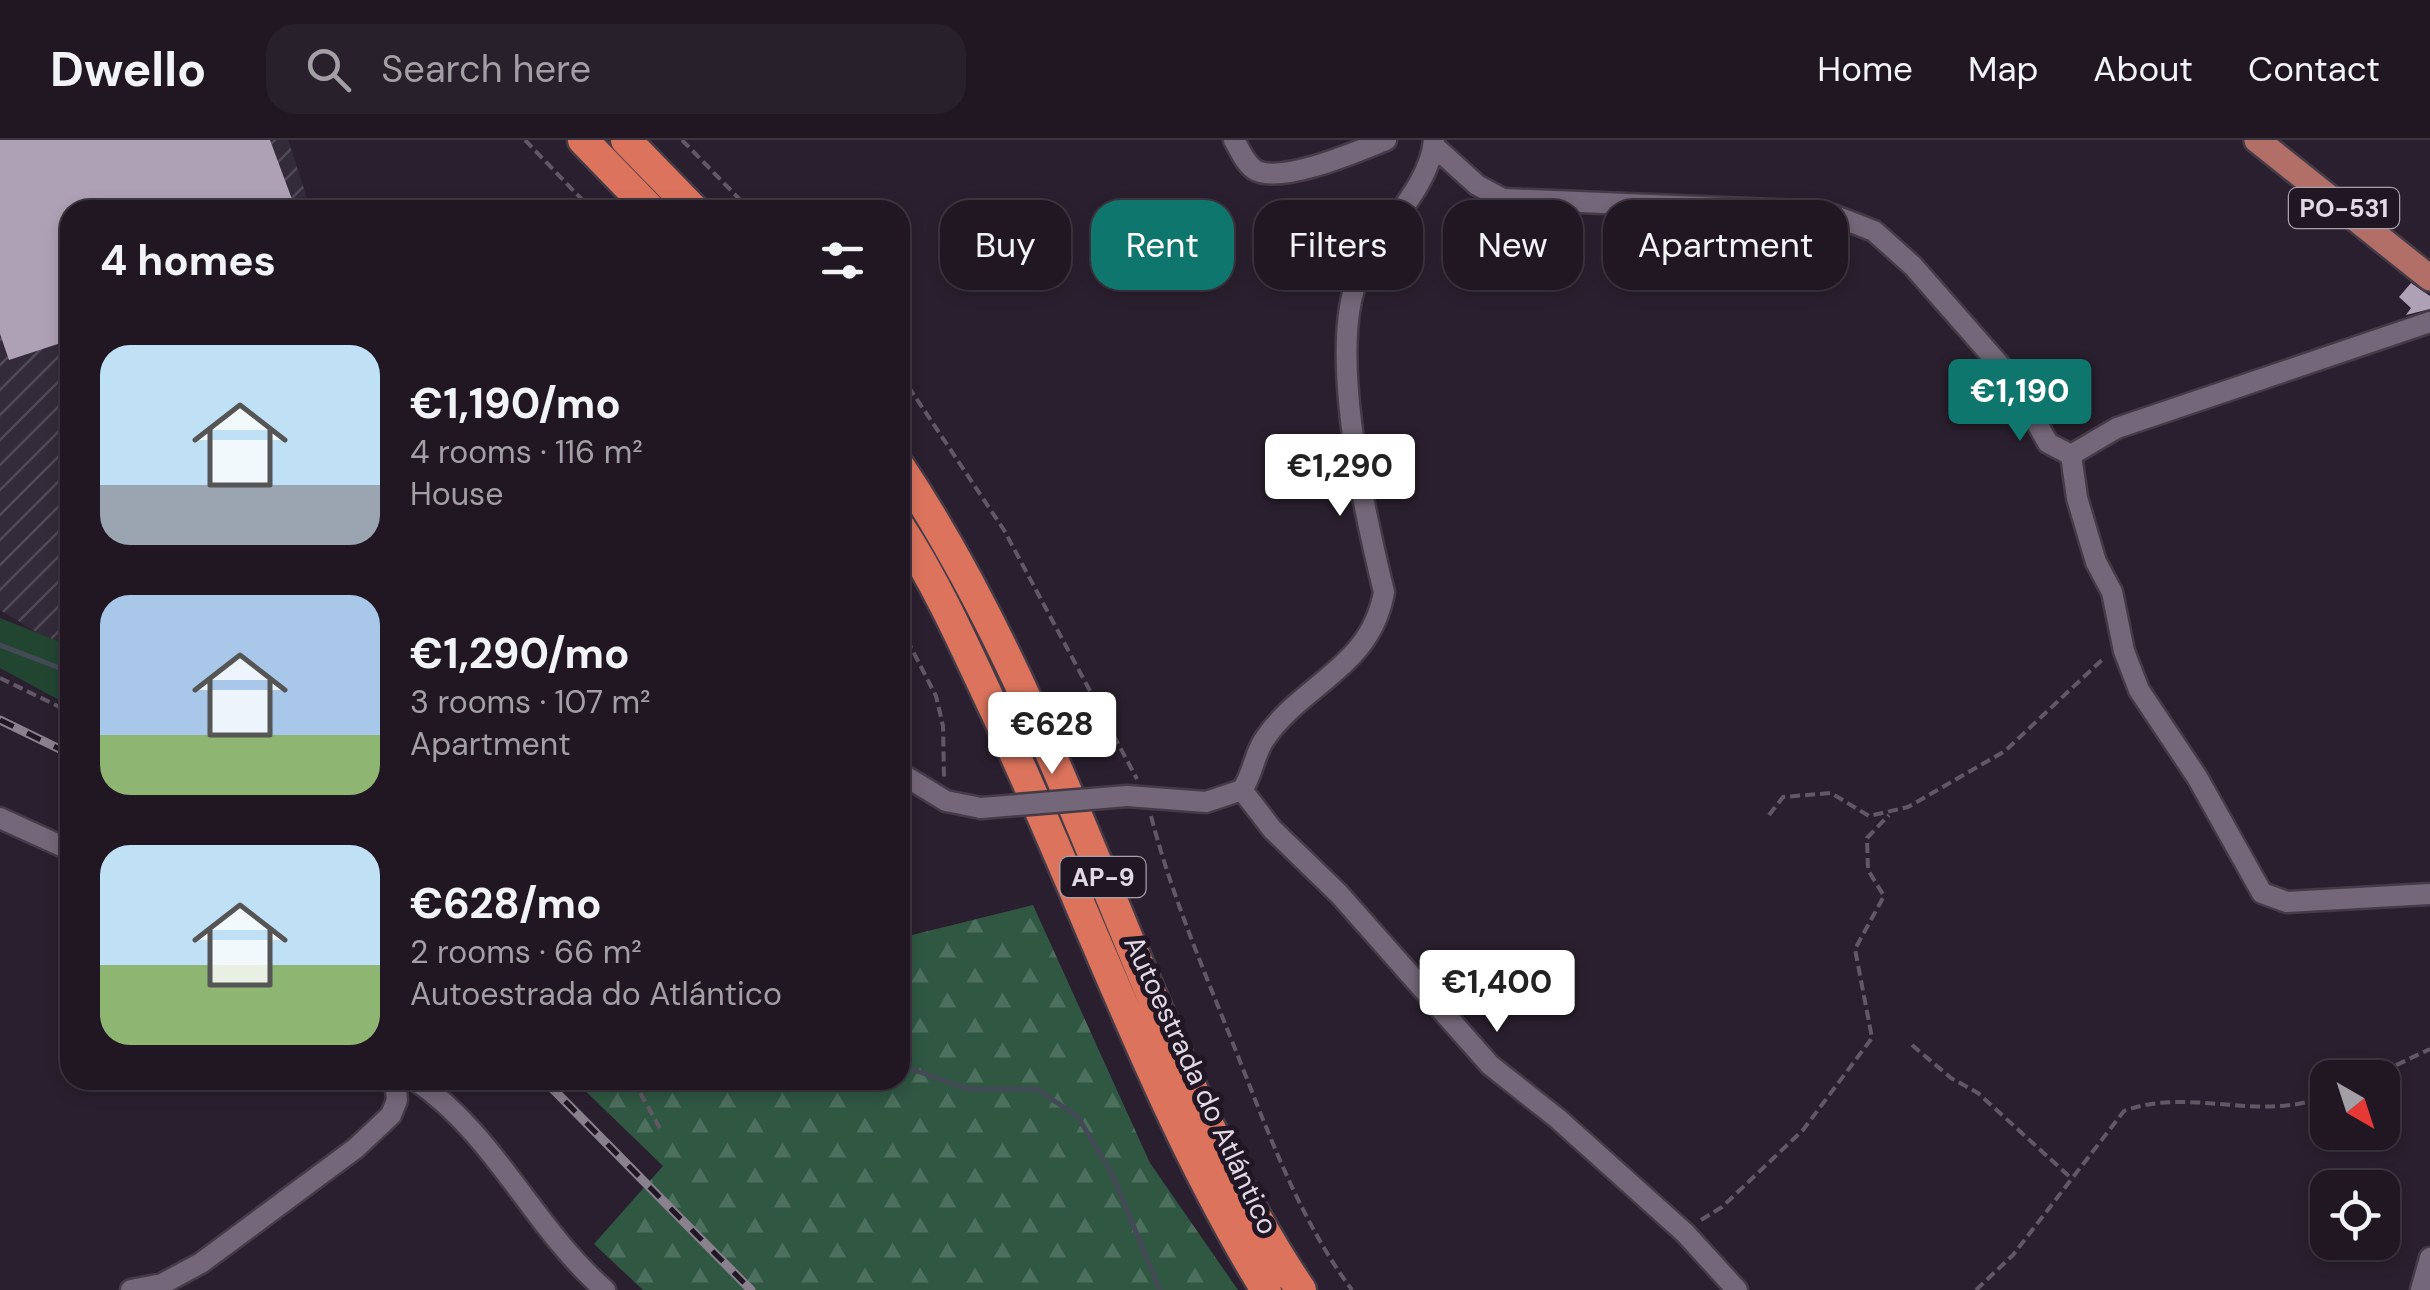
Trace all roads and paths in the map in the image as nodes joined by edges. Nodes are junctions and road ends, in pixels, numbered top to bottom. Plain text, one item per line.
1 (525, 140) edge
2 (583, 140) edge
3 (626, 140) edge
4 (682, 140) edge
5 (1234, 140) edge
6 (1386, 140) edge
7 (2256, 140) edge
8 (2276, 140) edge
9 (1434, 143) edge
10 (582, 200) edge
11 (641, 200) edge
12 (684, 200) edge
13 (740, 200) edge
14 (2430, 266) edge
15 (2430, 278) edge
16 (2430, 322) edge
17 (910, 389) edge
18 (2071, 454) junction
19 (910, 484) edge
20 (910, 543) edge
21 (910, 645) edge
22 (2124, 651) junction
23 (0, 678) edge
24 (60, 707) edge
25 (910, 780) edge
26 (1242, 790) junction
27 (1137, 796) junction
28 (946, 801) junction
29 (1768, 815) dead end
30 (1889, 815) junction
31 (0, 818) edge
32 (60, 845) edge
33 (2430, 894) edge
34 (1912, 1045) dead end
35 (2430, 1049) edge
36 (2400, 1063) edge
37 (396, 1090) edge
38 (428, 1090) edge
39 (638, 1090) edge
40 (2310, 1103) edge
41 (660, 1130) dead end
42 (2070, 1177) junction
43 (1684, 1233) junction
44 (2430, 1258) edge
45 (131, 1290) edge
46 (605, 1290) edge
47 (1266, 1290) edge
48 (1300, 1290) edge
49 (1352, 1290) edge
50 (1737, 1290) edge
51 (1976, 1290) edge
52 (2421, 1290) edge

1 - 10 path
2 - 11 highway
3 - 12 highway
4 - 13 path
5 - 6 street
7 - 15 main road, PO-531
8 - 14 main road, PO-531
9 - 18 street
9 - 26 street
16 - 18 street
17 - 27 path
18 - 22 street
19 - 48 highway, Autoestrada do Atlántico / AP-9
20 - 47 highway, Autoestrada do Atlántico / AP-9
21 - 28 path
22 - 30 path
22 - 33 street
23 - 24 path
25 - 28 street
26 - 27 street
26 - 43 street
27 - 28 street, bridge
27 - 49 path
29 - 30 path
30 - 43 path
31 - 32 street
34 - 42 path
35 - 36 path
37 - 45 street
38 - 46 street
39 - 41 path
40 - 42 path
42 - 51 path
43 - 50 street
44 - 52 street

